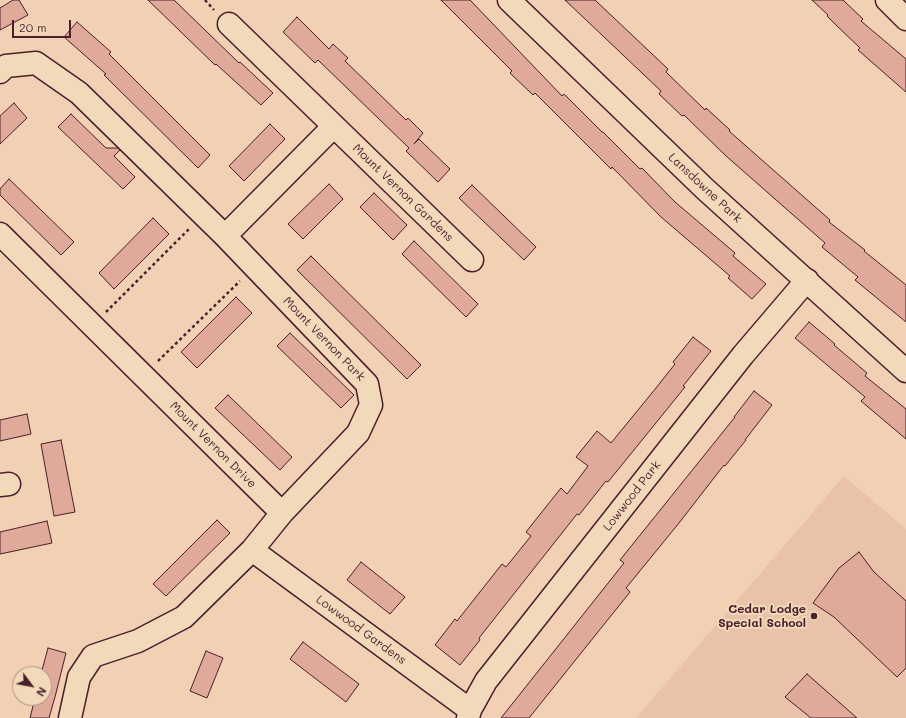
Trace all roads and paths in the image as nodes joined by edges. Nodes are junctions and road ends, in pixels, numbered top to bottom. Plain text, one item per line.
1 (509, 0) edge
2 (887, 0) edge
3 (906, 19) edge
4 (229, 24) dead end
5 (0, 72) edge
6 (334, 126) junction
7 (204, 214) junction
8 (0, 234) edge
9 (225, 236) junction
10 (472, 260) dead end
11 (255, 266) junction
12 (807, 280) junction
13 (92, 326) junction
14 (906, 371) edge
15 (143, 376) junction
16 (282, 513) junction
17 (252, 550) junction
18 (469, 714) edge
19 (70, 718) edge

1 - 12 street, Lansdowne Park
2 - 3 street
4 - 6 street, Mount Vernon Gardens
5 - 7 street, Mount Vernon Park
6 - 9 street
6 - 10 street, Mount Vernon Gardens
7 - 9 street, Mount Vernon Park
7 - 13 path
8 - 13 street, Mount Vernon Drive
9 - 11 street, Mount Vernon Park
11 - 15 path
11 - 16 street, Mount Vernon Park
12 - 14 street, Lansdowne Park
12 - 18 street, Lowwood Park
13 - 15 street, Mount Vernon Drive
15 - 16 street, Mount Vernon Drive
16 - 17 street, Mount Vernon Park
17 - 18 street, Lowwood Gardens
17 - 19 street, Mount Vernon Park

